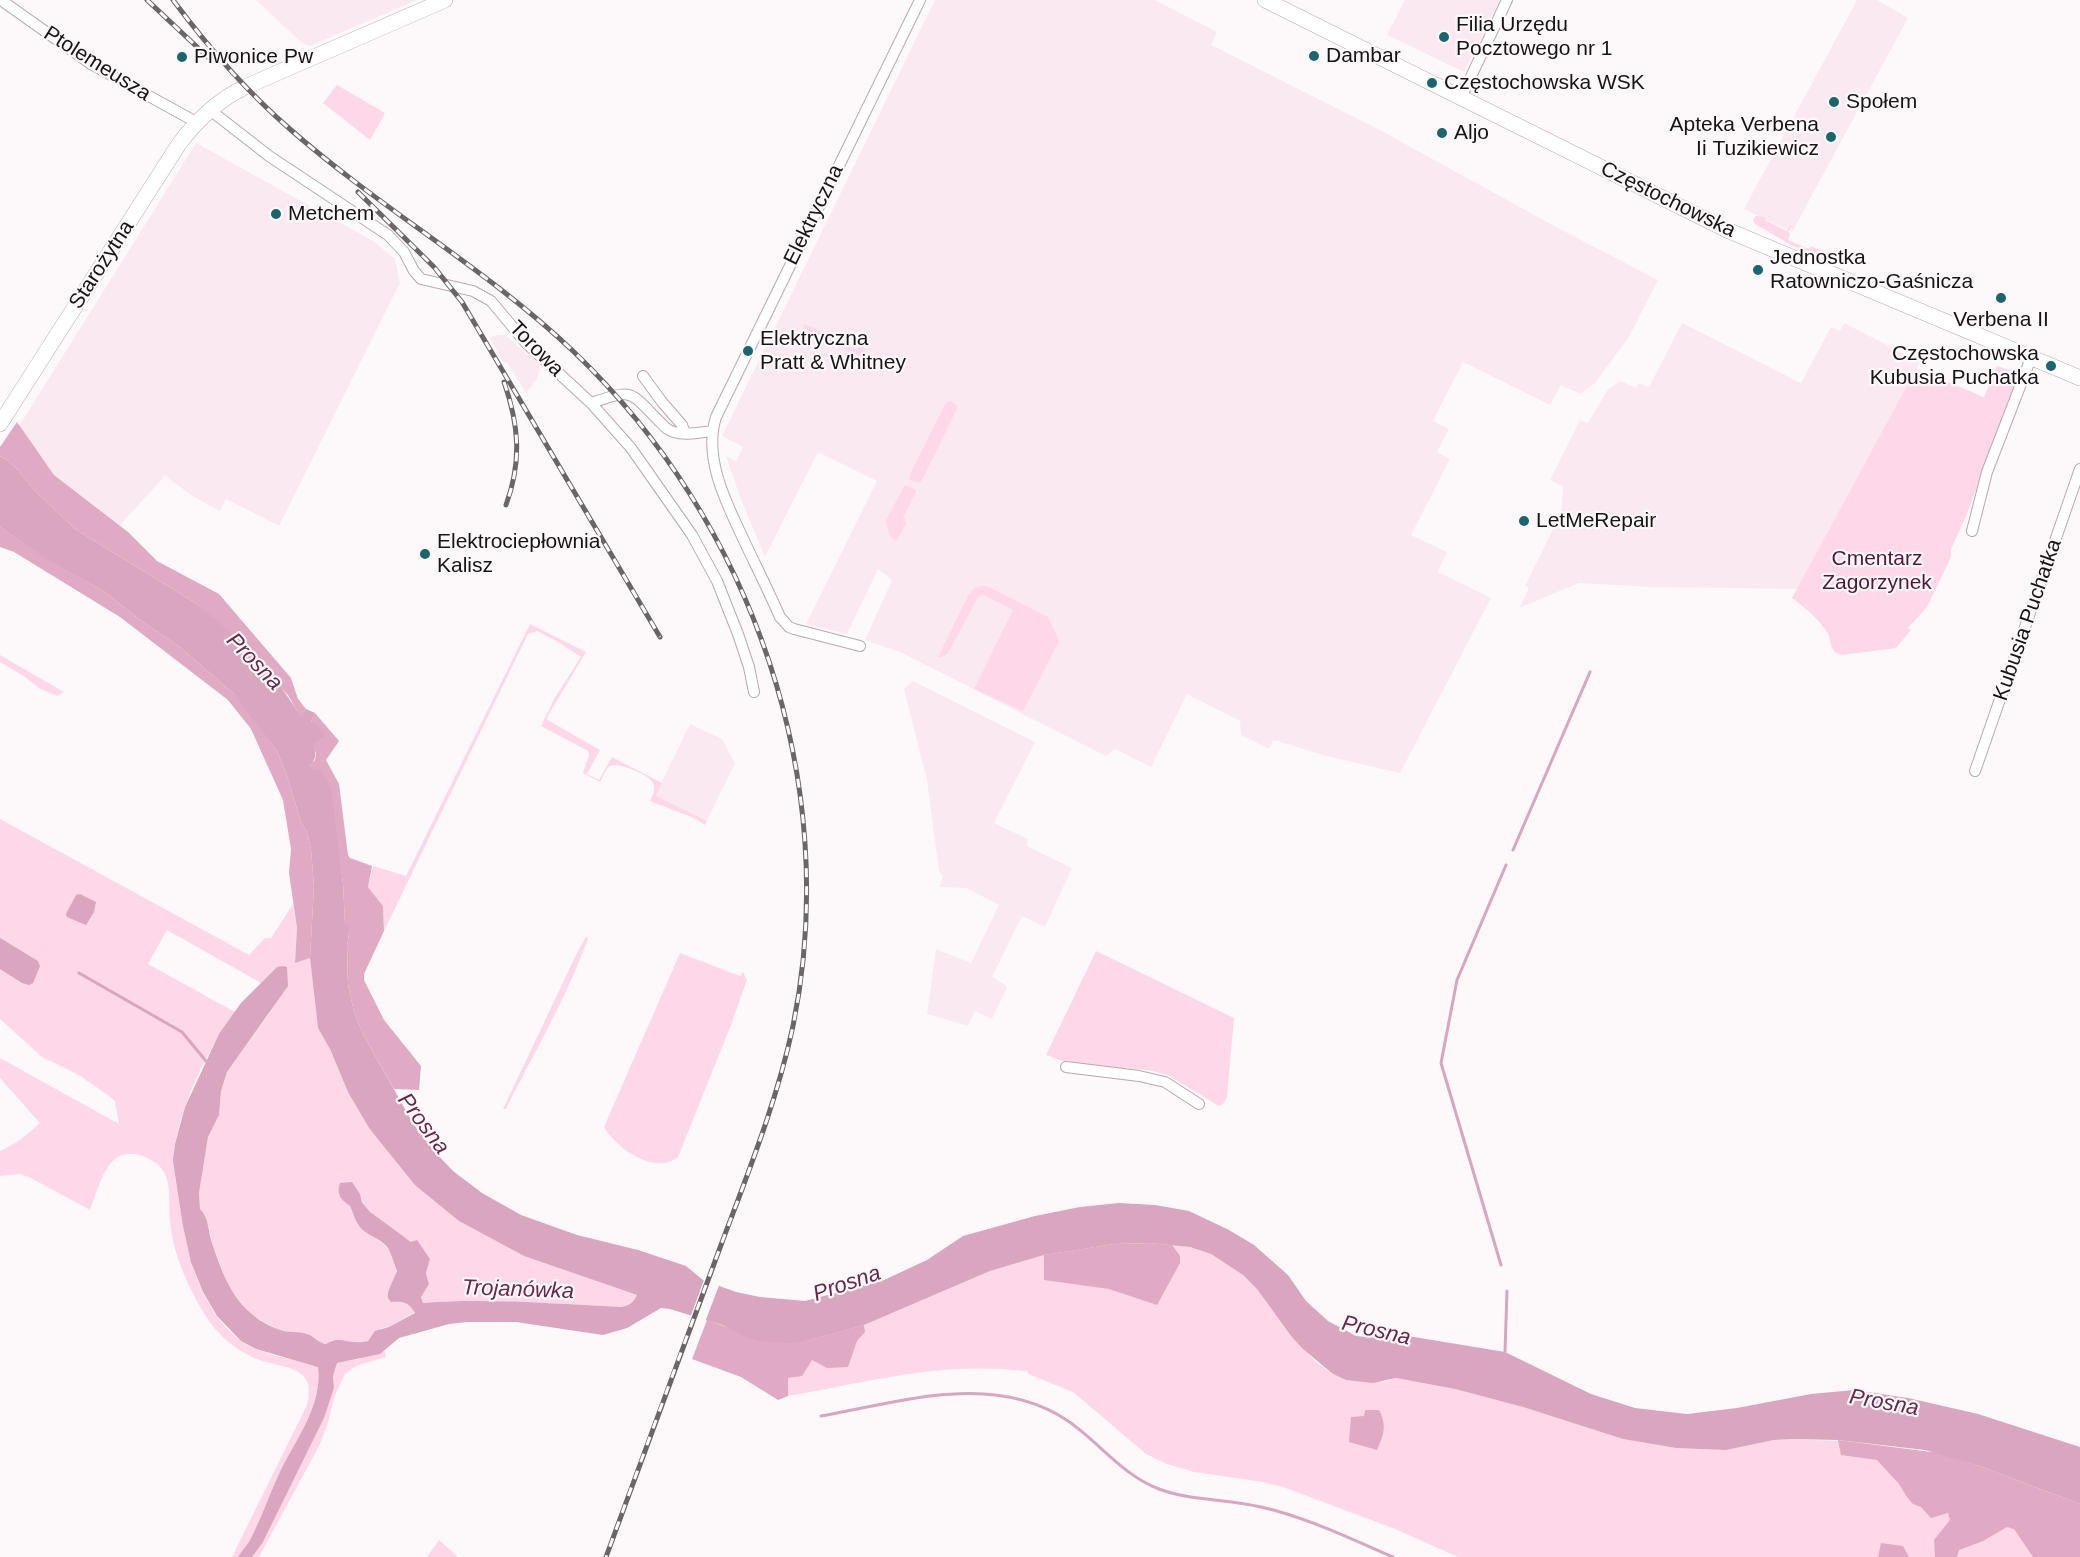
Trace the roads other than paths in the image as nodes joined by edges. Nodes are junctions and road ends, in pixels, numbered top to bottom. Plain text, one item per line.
1 (1, 0) edge
2 (445, 0) edge
3 (920, 0) edge
4 (1265, 0) edge
5 (1507, 0) edge
6 (1461, 98) junction
7 (210, 110) junction
8 (196, 122) junction
9 (2031, 358) junction
10 (643, 376) dead end
11 (2080, 378) edge
12 (591, 403) junction
13 (0, 424) edge
14 (712, 431) junction
15 (686, 433) junction
16 (2080, 470) edge
17 (1972, 531) dead end
18 (860, 646) dead end
19 (754, 692) dead end
20 (1975, 771) dead end
21 (1066, 1066) dead end
22 (1199, 1104) dead end

1 - 8 street, Ptolemeusza
2 - 7 main road, Starożytna
3 - 14 street, Elektryczna
4 - 6 main road, Częstochowska
5 - 6 street
6 - 9 main road, Częstochowska
7 - 8 main road, Starożytna
7 - 12 street, Torowa
8 - 13 main road, Starożytna
9 - 11 main road, Częstochowska
9 - 17 street
10 - 15 street
12 - 15 street
12 - 19 street, Torowa
14 - 15 street
14 - 18 street
16 - 20 street, Kubusia Puchatka
21 - 22 street

